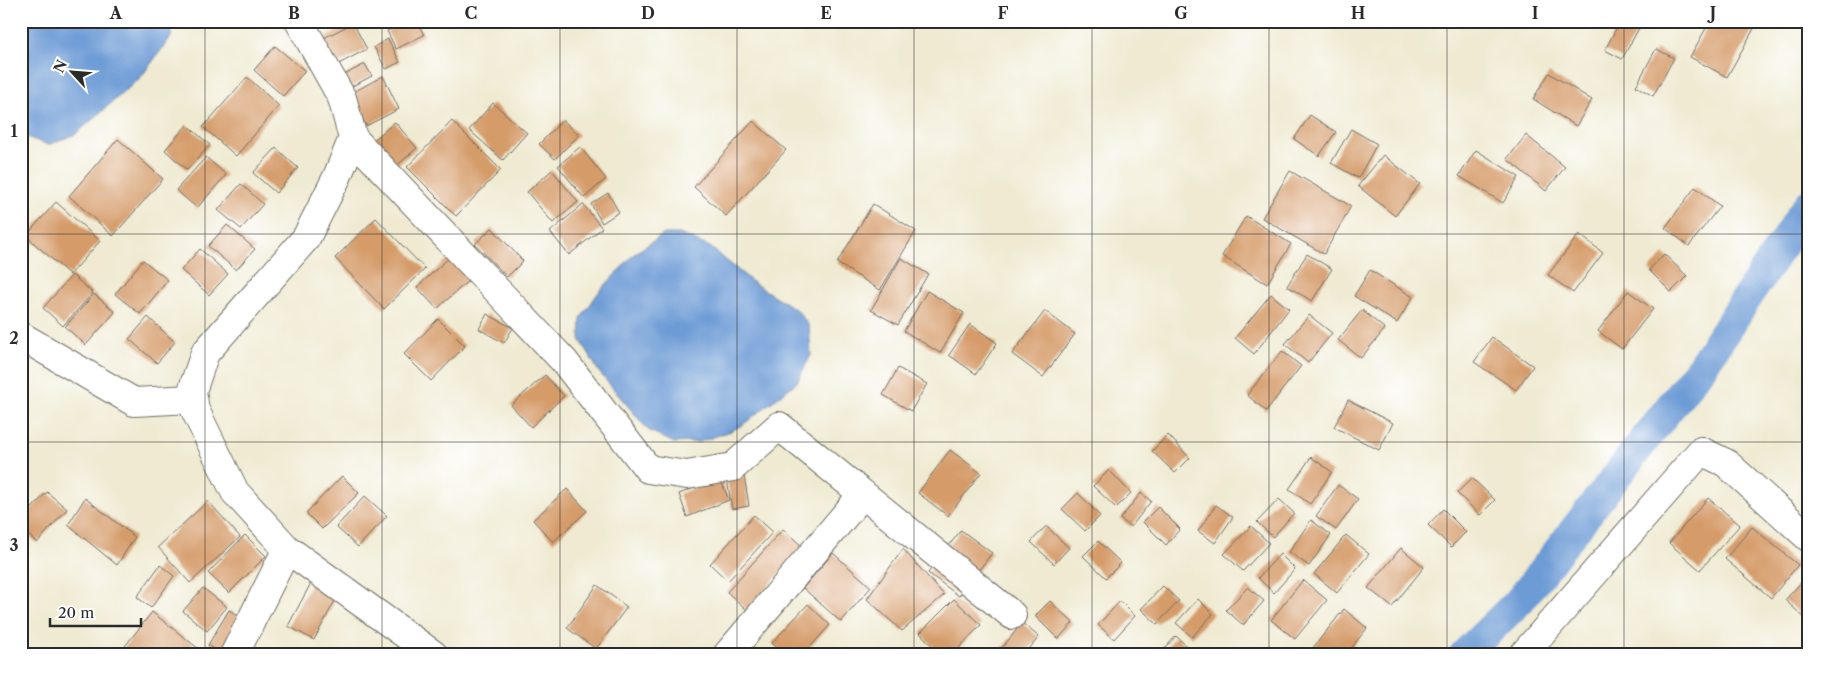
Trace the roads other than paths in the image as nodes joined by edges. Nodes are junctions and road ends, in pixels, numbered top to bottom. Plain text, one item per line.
1 (299, 21) edge
2 (353, 138) junction
3 (21, 336) edge
4 (192, 398) junction
5 (863, 494) junction
6 (1808, 537) edge
7 (286, 549) junction
8 (1012, 615) dead end
9 (234, 655) edge
10 (434, 655) edge
11 (727, 655) edge
12 (1523, 655) edge

1 - 2 street
2 - 4 street
2 - 5 street
3 - 4 street
4 - 7 street
5 - 8 street
5 - 11 street
6 - 12 street
7 - 9 street
7 - 10 street

